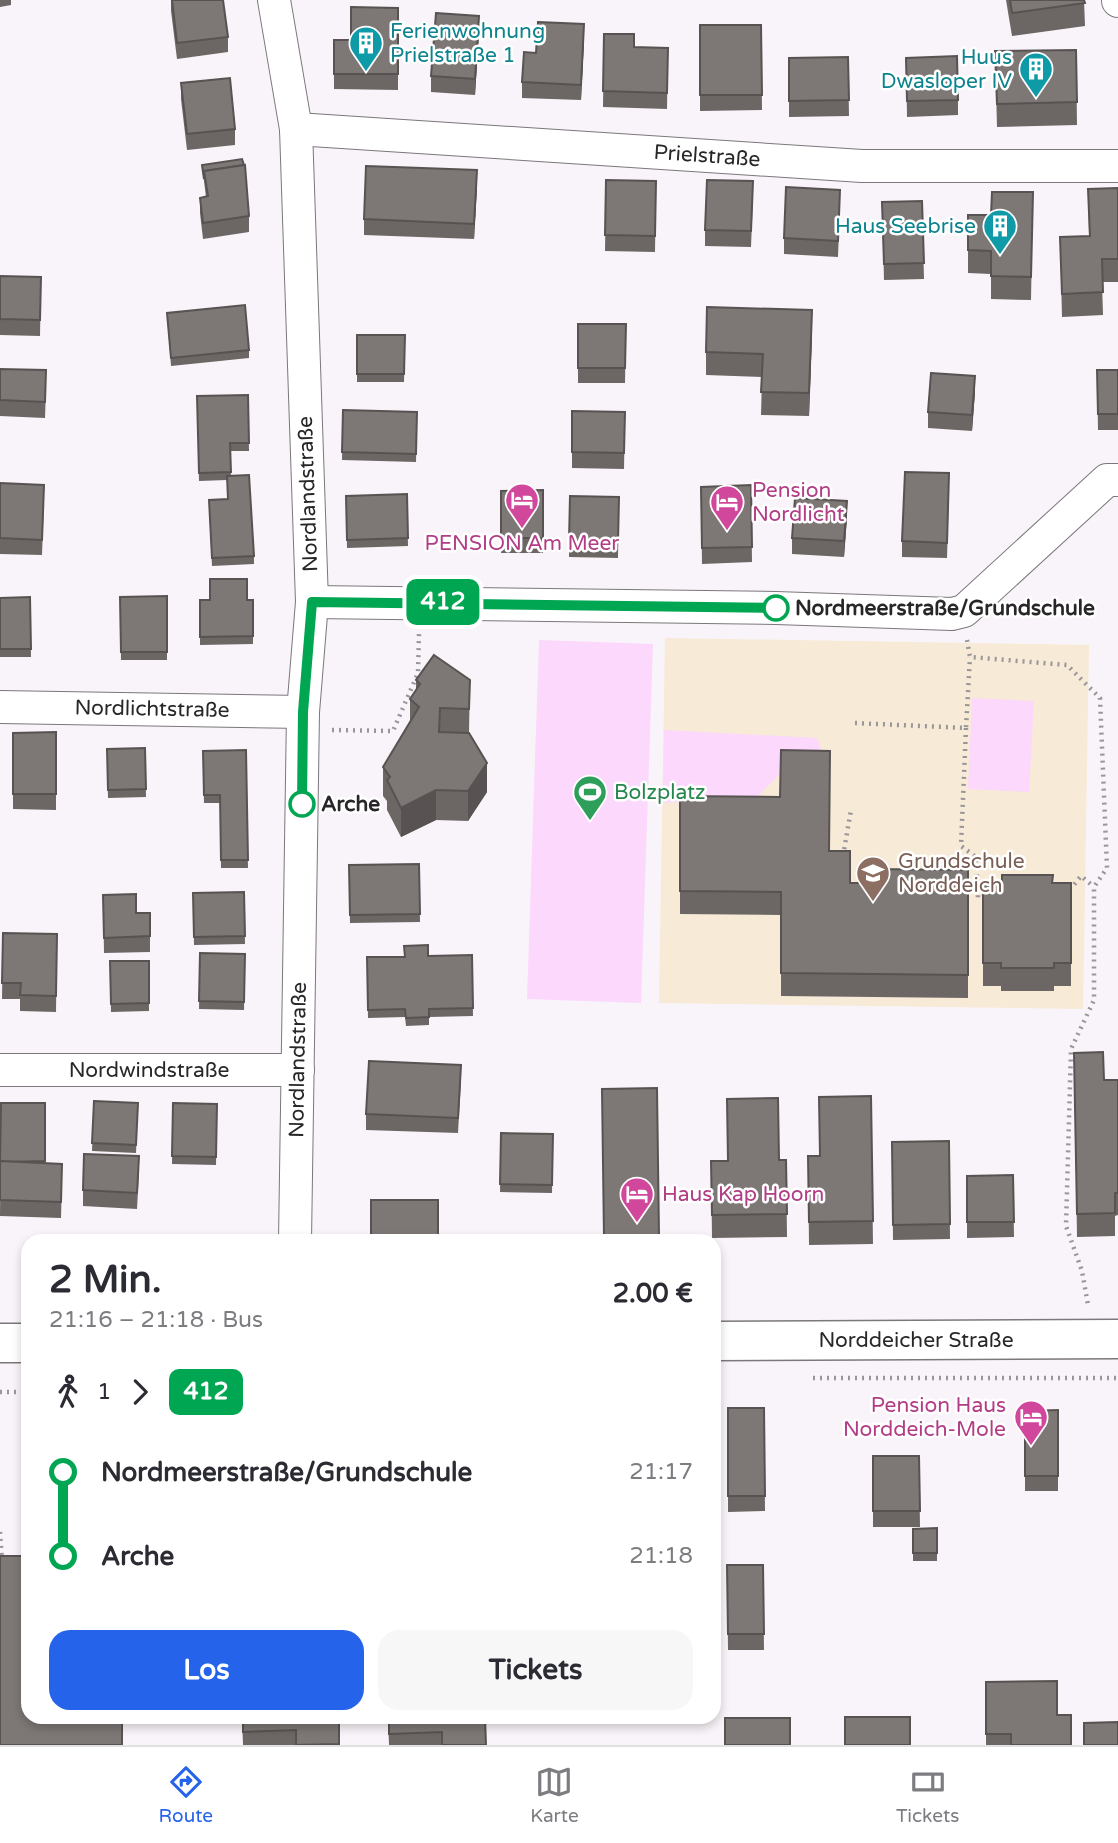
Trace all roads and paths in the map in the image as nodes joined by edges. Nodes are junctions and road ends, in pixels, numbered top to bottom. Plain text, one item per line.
1 (274, 0) edge
2 (296, 129) junction
3 (1118, 166) edge
4 (1118, 480) edge
5 (312, 602) junction
6 (419, 602) junction
7 (964, 611) junction
8 (970, 657) junction
9 (0, 707) edge
10 (303, 721) junction
11 (855, 723) dead end
12 (966, 728) junction
13 (851, 810) dead end
14 (842, 861) edge
15 (1059, 887) edge
16 (1094, 887) junction
17 (991, 896) edge
18 (0, 1070) edge
19 (298, 1070) junction
20 (295, 1234) edge
21 (1088, 1305) dead end
22 (1118, 1339) edge
23 (721, 1341) edge
24 (0, 1343) edge
25 (21, 1343) edge
26 (804, 1378) dead end
27 (1118, 1378) edge
28 (0, 1392) edge
29 (21, 1392) edge
30 (0, 1532) edge
31 (2, 1564) edge

1 - 2 street, Nordlandstraße
2 - 3 street, Prielstraße
2 - 5 street, Nordlandstraße
4 - 7 street
5 - 6 street
5 - 10 street, Nordlandstraße
6 - 7 street
6 - 10 path
7 - 8 path
8 - 12 path
8 - 16 path
9 - 10 street, Nordlichtstraße
10 - 19 street, Nordlandstraße
11 - 12 path
12 - 17 path
13 - 14 path
15 - 16 path
16 - 21 path
18 - 19 street, Nordwindstraße
19 - 20 street, Nordlandstraße
22 - 23 street, Norddeicher Straße
24 - 25 street
26 - 27 path
28 - 29 path
30 - 31 path

